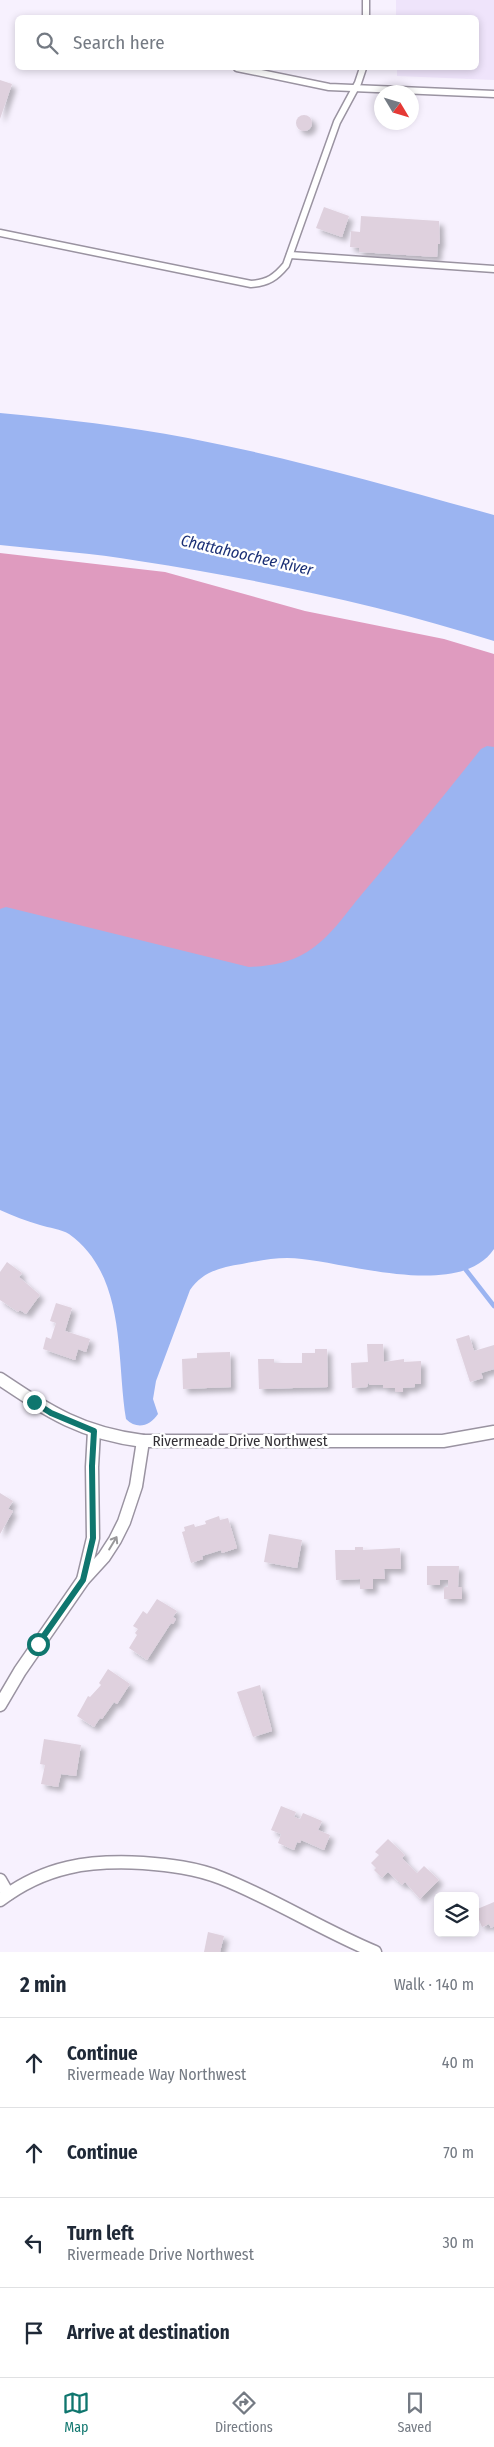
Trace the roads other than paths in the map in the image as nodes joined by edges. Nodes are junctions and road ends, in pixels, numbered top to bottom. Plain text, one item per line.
1 (366, 0) edge
2 (366, 15) edge
3 (247, 70) edge
4 (362, 70) edge
5 (355, 88) junction
6 (494, 94) edge
7 (0, 233) edge
8 (290, 255) junction
9 (494, 269) edge
10 (0, 1379) edge
11 (94, 1431) junction
12 (494, 1432) edge
13 (143, 1441) junction
14 (83, 1580) junction
15 (0, 1705) edge
16 (0, 1880) edge
17 (4, 1897) edge
18 (375, 1952) edge

1 - 2 lane
3 - 5 lane
4 - 5 lane
5 - 6 lane
5 - 8 lane
7 - 8 lane
8 - 9 lane
10 - 11 street, Rivermeade Drive Northwest
11 - 13 street, Rivermeade Drive Northwest
11 - 14 street
12 - 13 street, Rivermeade Drive Northwest
14 -> 13 street
14 - 15 street
16 - 17 street
17 - 18 street

